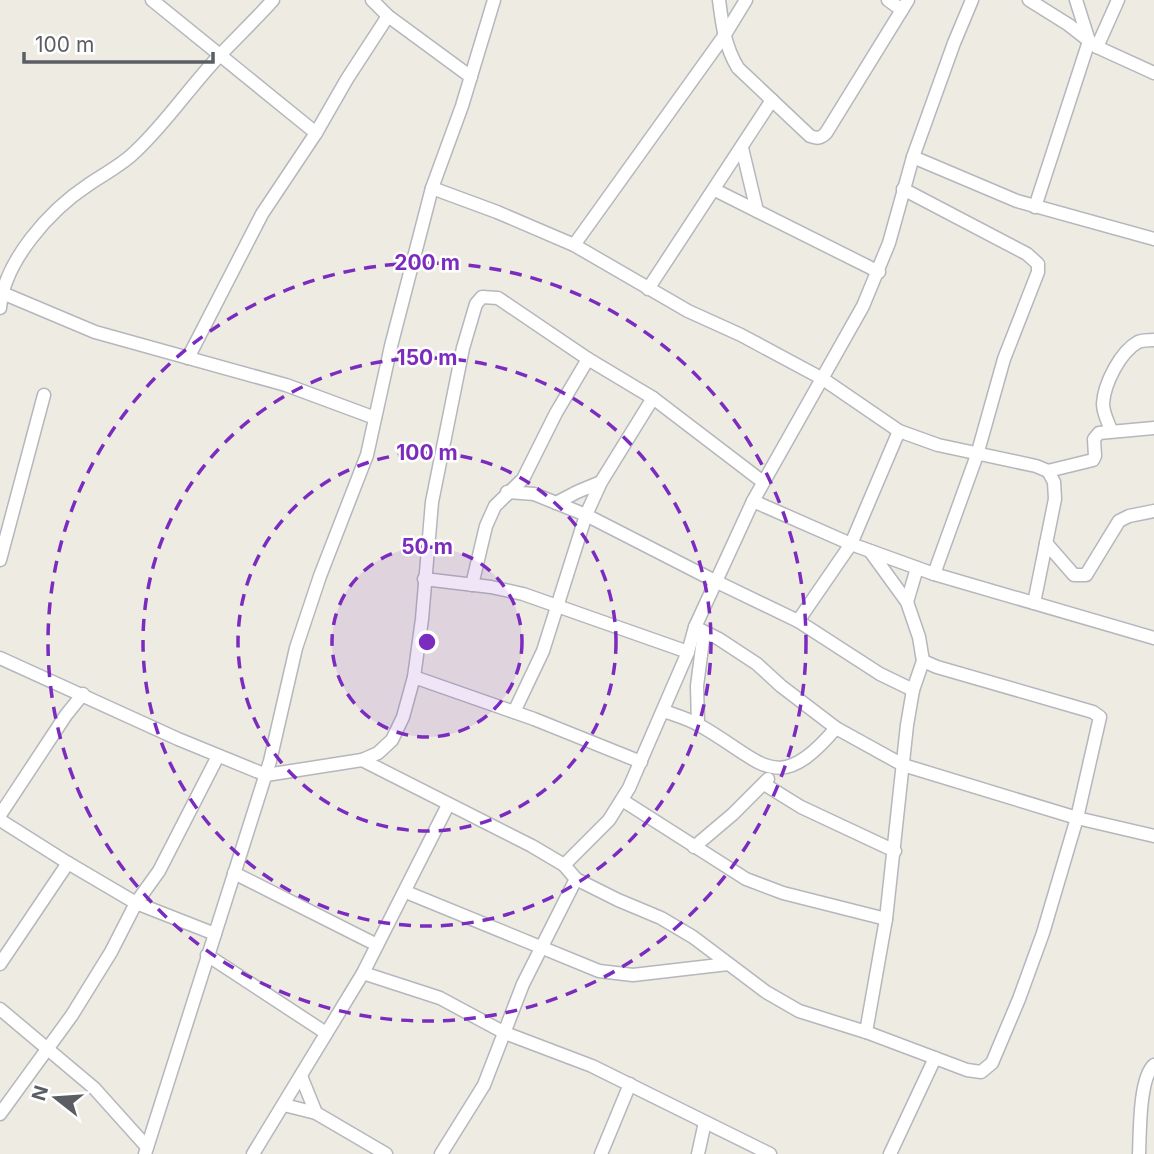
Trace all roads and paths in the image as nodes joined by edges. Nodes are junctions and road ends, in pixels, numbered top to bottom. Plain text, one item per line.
1 (152, 0) edge
2 (273, 0) edge
3 (372, 0) edge
4 (494, 0) edge
5 (719, 0) edge
6 (746, 0) edge
7 (888, 0) edge
8 (972, 0) edge
9 (1029, 0) edge
10 (1076, 0) edge
11 (1118, 0) edge
12 (905, 5) edge
13 (388, 16) junction
14 (724, 36) junction
15 (1093, 44) junction
16 (221, 54) junction
17 (1154, 73) edge
18 (471, 77) junction
19 (772, 100) junction
20 (316, 132) junction
21 (742, 148) junction
22 (913, 157) junction
23 (726, 173) junction
24 (432, 188) junction
25 (903, 189) junction
26 (715, 190) junction
27 (737, 202) junction
28 (1035, 207) junction
29 (757, 211) junction
30 (1154, 239) edge
31 (574, 245) junction
32 (878, 272) junction
33 (648, 289) junction
34 (1, 292) edge
35 (0, 307) edge
36 (1154, 340) edge
37 (188, 358) junction
38 (588, 359) junction
39 (823, 379) junction
40 (44, 396) dead end
41 (653, 398) junction
42 (375, 418) junction
43 (1154, 428) edge
44 (1111, 430) junction
45 (899, 431) junction
46 (976, 455) junction
47 (1048, 471) junction
48 (523, 479) junction
49 (601, 482) junction
50 (763, 482) junction
51 (507, 492) junction
52 (534, 494) junction
53 (753, 501) junction
54 (556, 503) junction
55 (1154, 511) edge
56 (586, 515) junction
57 (2, 541) edge
58 (1046, 543) junction
59 (851, 544) junction
60 (870, 551) junction
61 (0, 560) edge
62 (917, 568) junction
63 (934, 574) junction
64 (424, 579) junction
65 (715, 582) junction
66 (472, 585) junction
67 (907, 602) junction
68 (1034, 603) junction
69 (558, 607) junction
70 (797, 621) junction
71 (699, 629) junction
72 (1154, 638) edge
73 (688, 652) junction
74 (0, 658) edge
75 (923, 660) junction
76 (414, 677) junction
77 (913, 690) junction
78 (83, 694) junction
79 (664, 711) junction
80 (514, 712) junction
81 (698, 724) junction
82 (836, 728) junction
83 (218, 756) junction
84 (362, 760) junction
85 (641, 762) junction
86 (904, 765) junction
87 (774, 768) junction
88 (266, 775) junction
89 (764, 784) junction
90 (622, 800) junction
91 (448, 805) junction
92 (0, 817) edge
93 (1077, 818) junction
94 (1154, 836) edge
95 (694, 847) junction
96 (895, 850) junction
97 (68, 863) junction
98 (564, 865) junction
99 (234, 873) junction
100 (576, 878) junction
101 (406, 892) junction
102 (136, 903) junction
103 (886, 919) junction
104 (215, 934) junction
105 (377, 945) junction
106 (540, 947) junction
107 (208, 955) junction
108 (0, 964) edge
109 (728, 964) junction
110 (363, 973) junction
111 (0, 1009) edge
112 (866, 1032) junction
113 (326, 1033) junction
114 (505, 1033) junction
115 (47, 1049) junction
116 (935, 1058) junction
117 (1154, 1065) edge
118 (301, 1076) junction
119 (630, 1084) junction
120 (284, 1105) junction
121 (316, 1113) junction
122 (0, 1114) edge
123 (705, 1122) junction
124 (146, 1151) edge
125 (253, 1154) edge
126 (386, 1154) edge
127 (441, 1154) edge
128 (601, 1154) edge
129 (698, 1154) edge
130 (771, 1154) edge
131 (890, 1154) edge
132 (1139, 1154) edge

1 - 16 street
2 - 16 street
3 - 13 street
4 - 18 street
5 - 14 street
6 - 14 street
7 - 12 street
8 - 22 street
9 - 15 street
10 - 15 street
11 - 15 street
12 - 19 street
13 - 18 street
13 - 20 street
14 - 19 street
14 - 31 street
15 - 17 street
15 - 28 street
16 - 20 street
16 - 34 street
18 - 24 street
19 - 21 street
20 - 37 street
21 - 23 street
21 - 29 street
22 - 25 street
22 - 28 street
23 - 26 street
23 - 27 street
24 - 31 street
24 - 42 street
25 - 32 street
25 - 46 street
26 - 27 street
26 - 33 street
27 - 29 street
28 - 30 street
29 - 32 street
31 - 33 street
32 - 39 street
33 - 39 street
34 - 35 street
34 - 37 street
36 - 44 street
37 - 42 street
38 - 41 street
38 - 48 street
38 - 64 street
39 - 45 street
39 - 50 street
40 - 57 street
41 - 49 street
41 - 50 street
42 - 88 street
43 - 44 street
44 - 47 street
45 - 46 street
45 - 59 street
46 - 47 street
46 - 63 street
47 - 58 street
48 - 51 street
48 - 52 street
49 - 54 street
49 - 56 street
50 - 53 street
51 - 52 street
51 - 66 street
52 - 54 street
53 - 59 street
53 - 65 street
54 - 56 street
55 - 58 street
56 - 65 street
56 - 69 street
57 - 61 street
58 - 68 street
59 - 60 street
59 - 70 street
60 - 62 street
60 - 67 street
62 - 63 street
62 - 67 street
63 - 68 street
64 - 66 street
64 - 76 street
65 - 70 street
65 - 71 street
66 - 69 street
67 - 75 street
68 - 72 street
69 - 73 street
69 - 80 street
70 - 77 street
71 - 73 street
71 - 81 street
71 - 82 street
73 - 79 street
74 - 78 street
75 - 77 street
75 - 93 street
76 - 80 street
76 - 84 street
77 - 86 street
78 - 83 street
78 - 92 street
79 - 81 street
79 - 85 street
80 - 85 street
81 - 87 street
82 - 86 street
82 - 87 street
83 - 88 street
83 - 102 street
84 - 88 street
84 - 91 street
85 - 90 street
86 - 93 street
86 - 96 street
87 - 89 street
88 - 99 street
89 - 95 street
89 - 96 street
90 - 95 street
90 - 98 street
91 - 98 street
91 - 101 street
92 - 97 street
93 - 94 street
93 - 116 street
95 - 103 street
96 - 103 street
97 - 102 street
97 - 108 street
98 - 100 street
99 - 104 street
99 - 105 street
100 - 106 street
100 - 109 street
101 - 105 street
101 - 106 street
102 - 104 street
102 - 115 street
103 - 112 street
104 - 107 street
105 - 110 street
106 - 109 street
106 - 114 street
107 - 113 street
107 - 124 street
109 - 112 street
110 - 113 street
110 - 114 street
111 - 115 street
112 - 116 street
113 - 118 street
114 - 119 street
114 - 127 street
115 - 122 street
115 - 124 street
116 - 131 street
117 - 132 street
118 - 120 street
118 - 121 street
119 - 123 street
119 - 128 street
120 - 121 street
120 - 125 street
121 - 126 street
123 - 129 street
123 - 130 street

